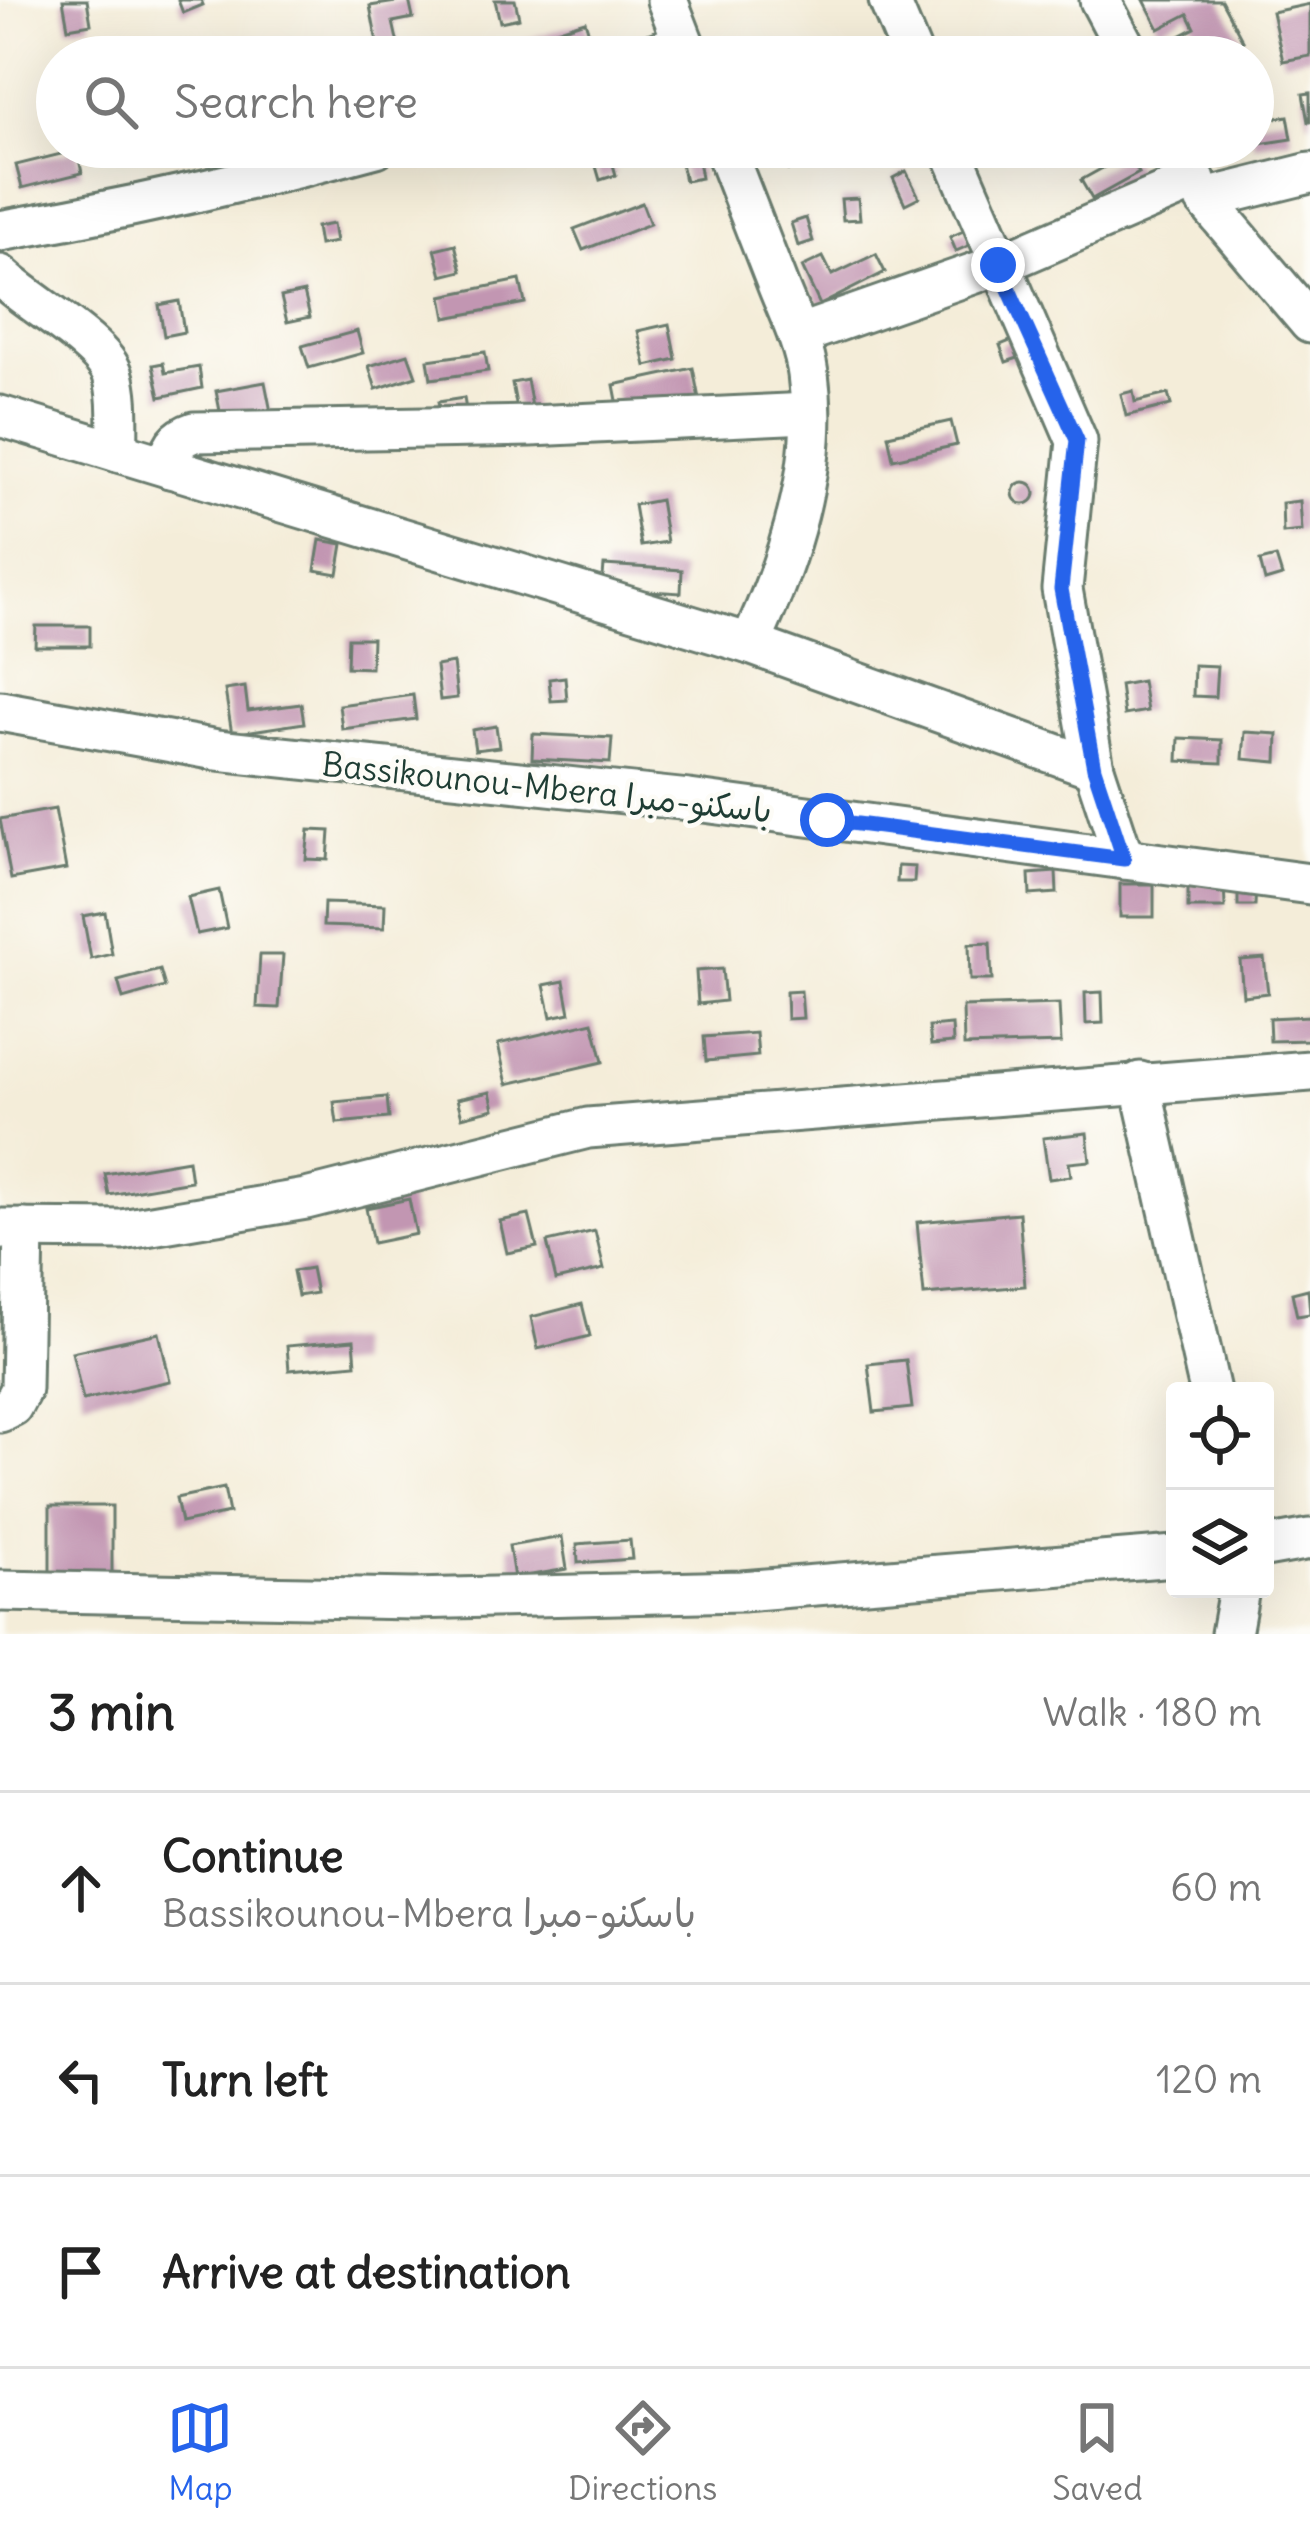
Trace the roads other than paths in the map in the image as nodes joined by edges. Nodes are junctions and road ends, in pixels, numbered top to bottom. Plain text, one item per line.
1 (667, 0) edge
2 (889, 0) edge
3 (1100, 0) edge
4 (681, 36) edge
5 (904, 36) edge
6 (1119, 36) edge
7 (298, 168) edge
8 (732, 168) edge
9 (959, 168) edge
10 (1310, 173) edge
11 (1192, 176) edge
12 (0, 231) edge
13 (998, 265) junction
14 (0, 275) edge
15 (1310, 323) edge
16 (798, 335) junction
17 (809, 413) junction
18 (0, 416) edge
19 (118, 452) junction
20 (170, 468) junction
21 (750, 644) junction
22 (0, 712) edge
23 (1094, 768) junction
24 (1124, 859) junction
25 (1310, 884) edge
26 (1310, 1071) edge
27 (1140, 1082) junction
28 (12, 1229) edge
29 (1208, 1382) edge
30 (0, 1412) edge
31 (1310, 1539) edge
32 (1274, 1545) edge
33 (1166, 1557) edge
34 (0, 1591) edge
35 (1237, 1598) edge
36 (1231, 1634) edge

1 - 4 street
2 - 5 street
3 - 6 street
7 - 12 street
8 - 16 street
9 - 13 street
10 - 11 street
11 - 13 street
11 - 15 street
13 - 16 street
13 - 23 street
14 - 19 street
16 - 17 street
17 - 20 street
17 - 21 street
18 - 19 street
19 - 20 street
20 - 21 street
21 - 23 street
22 - 24 street, Bassikounou-Mbera باسكنو-مبرا
23 - 24 street
24 - 25 street, Bassikounou-Mbera باسكنو-مبرا
26 - 27 street
27 - 28 street
27 - 29 street
28 - 30 street
31 - 32 street
33 - 34 street
35 - 36 street

